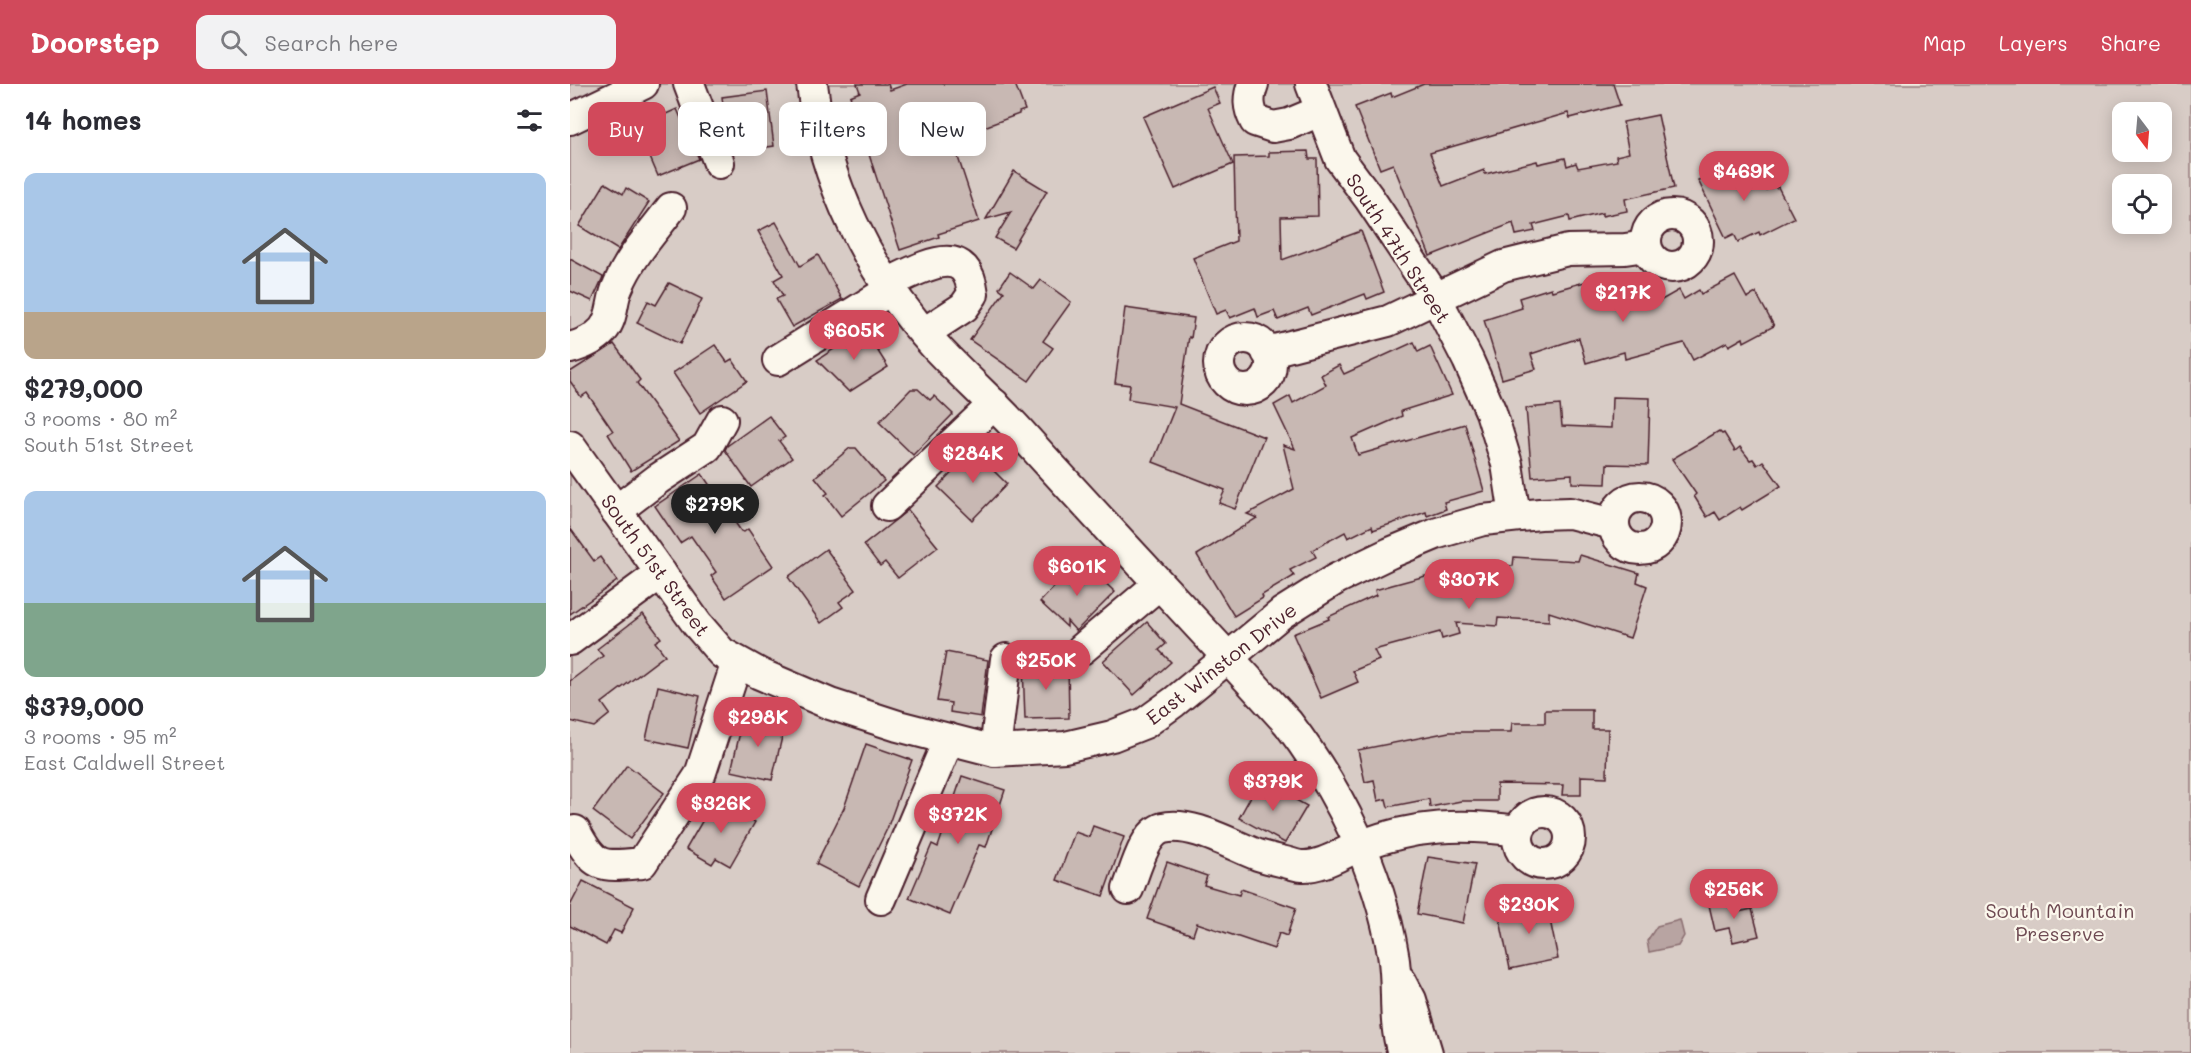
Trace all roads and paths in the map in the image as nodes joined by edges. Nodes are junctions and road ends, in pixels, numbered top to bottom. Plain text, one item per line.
1 (643, 84) edge
2 (690, 84) edge
3 (812, 84) edge
4 (1253, 84) edge
5 (1318, 92) edge
6 (570, 119) edge
7 (718, 163) dead end
8 (671, 208) dead end
9 (1646, 246) dead end
10 (888, 287) junction
11 (1436, 298) junction
12 (924, 333) junction
13 (570, 348) edge
14 (1267, 352) dead end
15 (778, 360) dead end
16 (994, 404) junction
17 (722, 420) dead end
18 (570, 447) edge
19 (887, 506) dead end
20 (616, 511) junction
21 (1515, 516) junction
22 (1613, 524) dead end
23 (661, 573) junction
24 (1159, 584) junction
25 (570, 640) edge
26 (1082, 649) dead end
27 (729, 657) junction
28 (1228, 657) junction
29 (1006, 659) dead end
30 (949, 739) junction
31 (995, 751) junction
32 (575, 831) dead end
33 (1518, 831) dead end
34 (1360, 845) junction
35 (1128, 889) dead end
36 (881, 900) dead end
37 (1396, 973) junction
38 (1403, 1053) edge
39 (1427, 1053) edge

1 - 6 street
2 - 7 street
3 - 10 street
4 - 5 street
5 - 11 street, South 47th Street
8 - 13 street
9 - 11 street
10 - 12 street
10 - 12 street
10 - 15 street
11 - 14 street
11 - 21 street, South 47th Street
12 - 16 street
16 - 19 street
16 - 24 street
17 - 20 street
18 - 20 street, South 51st Street
20 - 23 street, South 51st Street
21 - 22 street, East Winston Drive
21 - 28 street, East Winston Drive
23 - 25 street
23 - 27 street, South 51st Street
24 - 26 street
24 - 28 street
27 - 30 street, East Winston Drive
27 - 32 street
28 - 31 street, East Winston Drive
28 - 34 street
29 - 31 street
30 - 31 street, East Winston Drive
30 - 36 street
33 - 34 street
34 - 35 street
34 - 37 street
37 - 38 street
37 - 39 street

